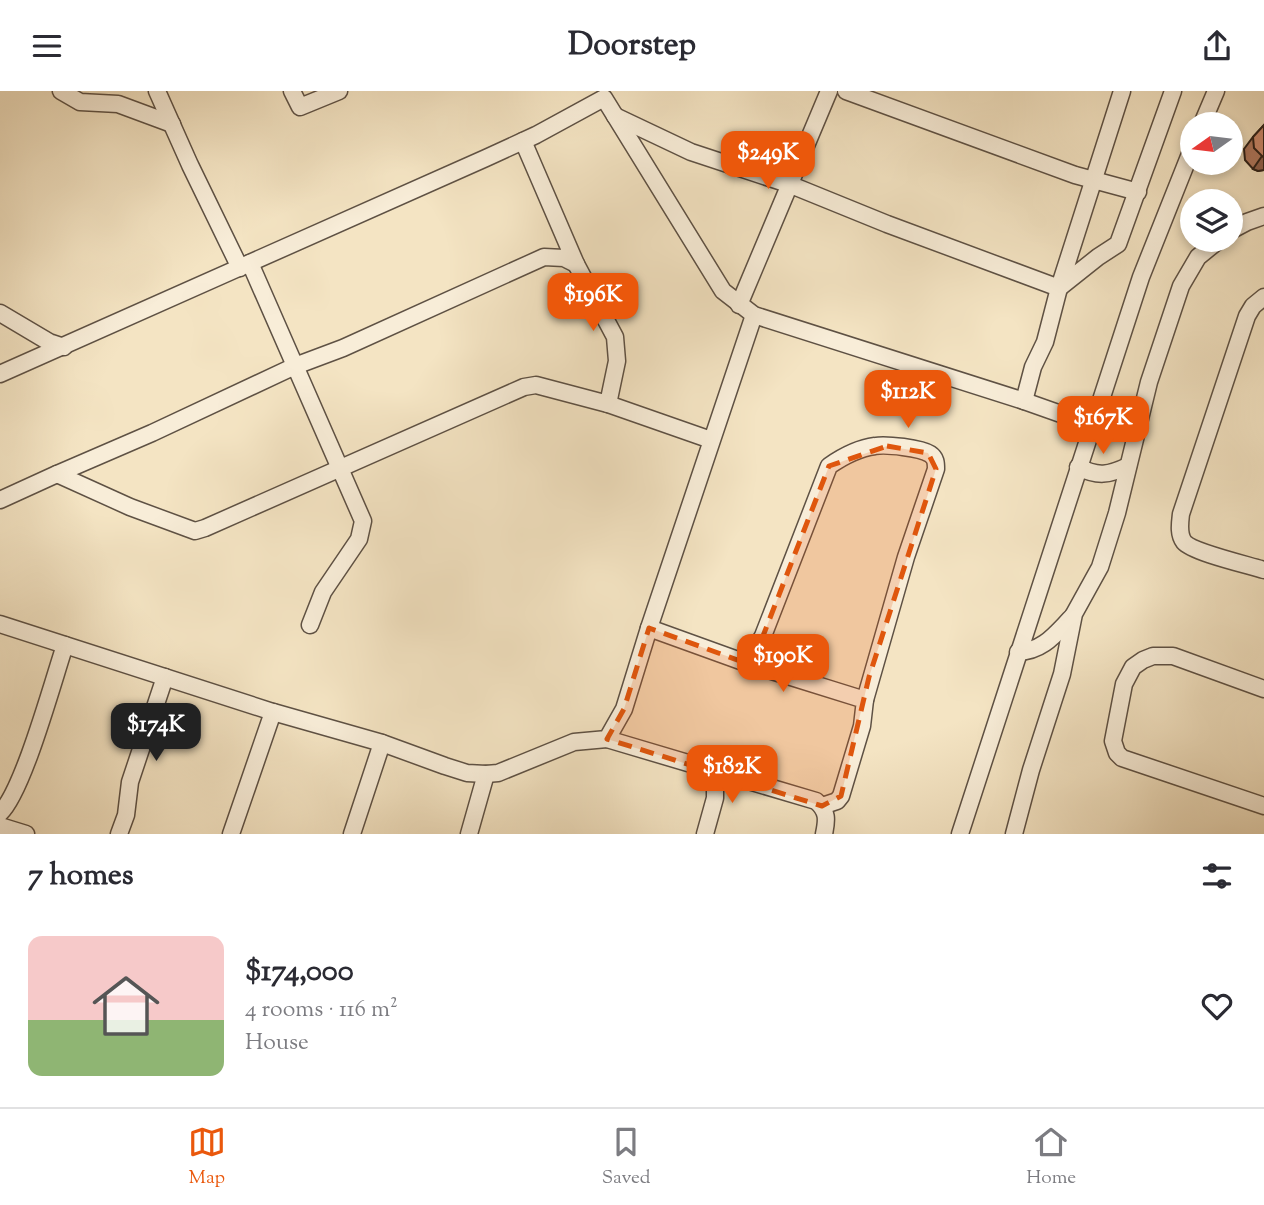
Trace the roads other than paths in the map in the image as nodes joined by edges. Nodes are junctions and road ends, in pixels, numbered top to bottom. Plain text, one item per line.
1 (61, 91) edge
2 (157, 91) edge
3 (292, 91) edge
4 (339, 91) edge
5 (830, 91) edge
6 (846, 91) edge
7 (1122, 91) edge
8 (1173, 91) edge
9 (1216, 91) edge
10 (605, 94) edge
11 (1207, 112) edge
12 (615, 116) junction
13 (172, 124) junction
14 (523, 141) junction
15 (1182, 175) edge
16 (1092, 180) junction
17 (791, 185) junction
18 (1138, 192) junction
19 (1264, 216) edge
20 (1243, 224) edge
21 (1204, 252) edge
22 (576, 264) junction
23 (245, 265) junction
24 (1059, 288) junction
25 (1264, 297) edge
26 (739, 305) junction
27 (0, 313) edge
28 (754, 315) junction
29 (64, 347) junction
30 (295, 366) junction
31 (0, 375) edge
32 (1024, 401) junction
33 (608, 404) junction
34 (1092, 425) junction
35 (711, 440) junction
36 (1128, 466) junction
37 (1078, 467) junction
38 (340, 468) junction
39 (57, 474) junction
40 (0, 500) edge
41 (1264, 570) edge
42 (1074, 614) junction
43 (0, 624) edge
44 (310, 625) dead end
45 (649, 628) junction
46 (65, 645) junction
47 (1018, 652) junction
48 (746, 663) junction
49 (165, 677) junction
50 (1264, 688) edge
51 (864, 700) junction
52 (273, 712) junction
53 (607, 739) junction
54 (382, 743) junction
55 (715, 771) junction
56 (486, 775) junction
57 (1264, 806) edge
58 (822, 807) junction
59 (0, 813) edge
60 (0, 826) edge
61 (26, 834) edge
62 (119, 834) edge
63 (231, 834) edge
64 (352, 834) edge
65 (469, 834) edge
66 (705, 834) edge
67 (824, 834) edge
68 (960, 834) edge
69 (1014, 834) edge

1 - 13 street
2 - 13 street
3 - 4 street
5 - 17 street
6 - 16 street
7 - 16 street
8 - 18 street
9 - 11 street
10 - 12 street
10 - 14 street
12 - 17 street
12 - 26 street
13 - 23 street
14 - 22 street
14 - 23 street
15 - 34 street
16 - 18 street
16 - 24 street
17 - 24 street
17 - 26 street
18 - 24 street
19 - 20 street
21 - 36 street
22 - 30 street
22 - 33 street
23 - 29 street
23 - 30 street
24 - 32 street
25 - 41 street
26 - 28 street
27 - 29 street
28 - 32 street
28 - 35 street
29 - 31 street
30 - 38 street
30 - 39 street
32 - 34 street
33 - 35 street
33 - 38 street
34 - 37 street
35 - 45 street
36 - 37 street
36 - 42 street
37 - 47 street
38 - 39 street
38 - 44 street
39 - 40 street
42 - 47 street
42 - 69 street
43 - 46 street
45 - 48 street
45 - 53 street
46 - 49 street
46 - 59 street
47 - 68 street
48 - 51 street
48 - 51 street
49 - 52 street
49 - 62 street
50 - 57 street
51 - 58 street
52 - 54 street
52 - 63 street
53 - 55 street
53 - 56 street
54 - 56 street
54 - 64 street
55 - 58 street
55 - 66 street
56 - 65 street
58 - 67 street
60 - 61 street

